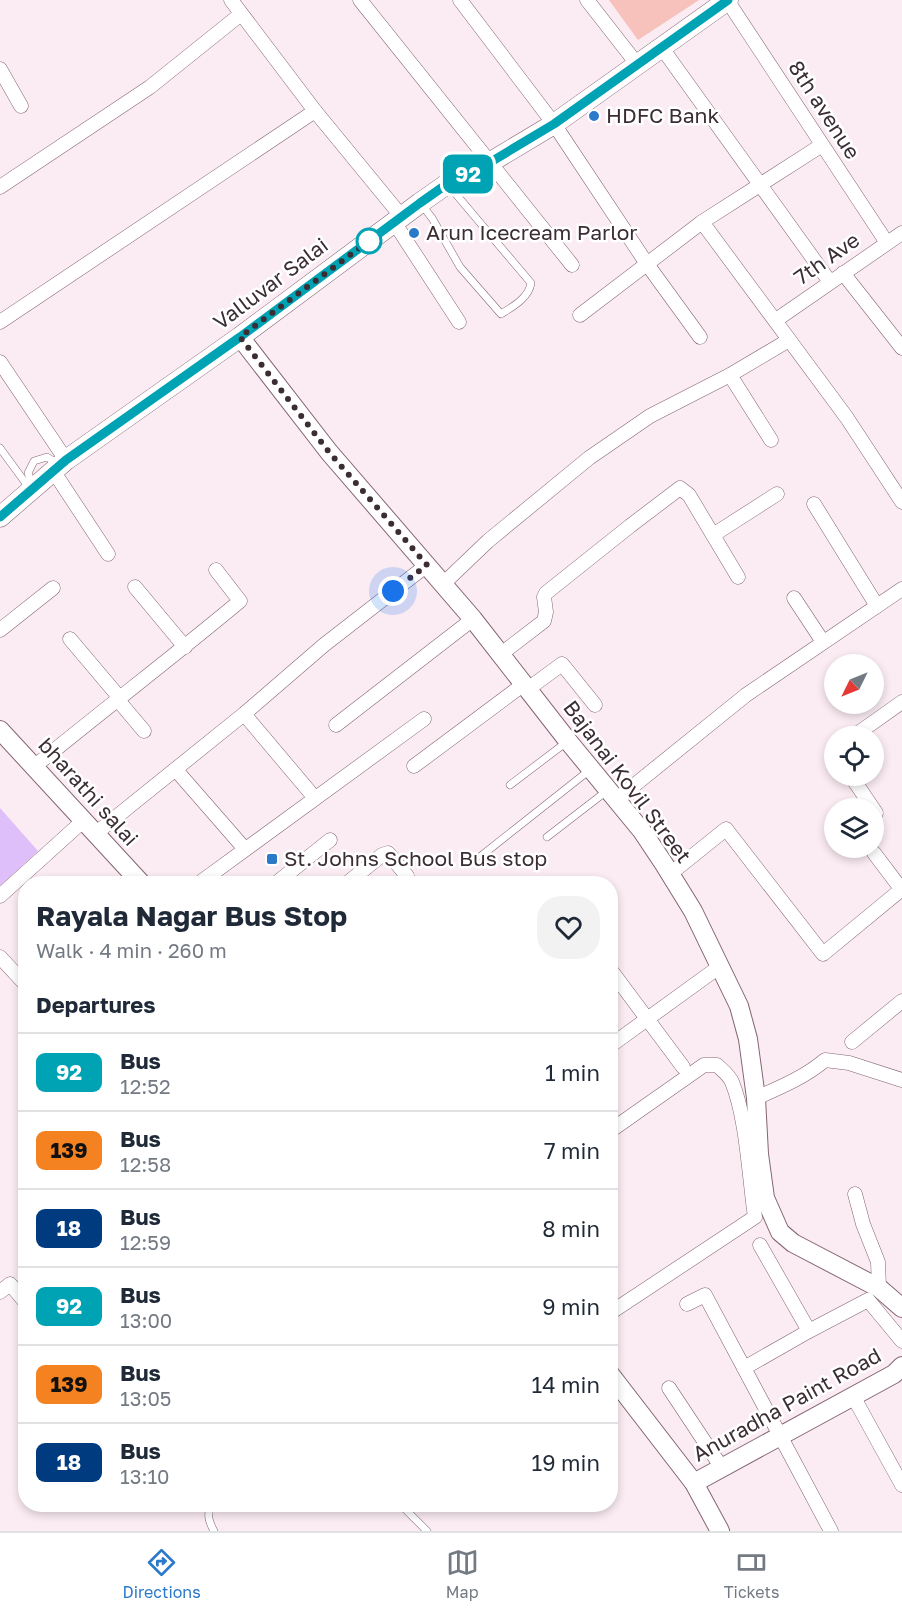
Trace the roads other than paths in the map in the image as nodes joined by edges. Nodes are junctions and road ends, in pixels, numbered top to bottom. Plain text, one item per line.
1 (231, 0) edge
2 (360, 0) edge
3 (460, 0) edge
4 (587, 0) edge
5 (727, 0) edge
6 (241, 14) junction
7 (662, 48) junction
8 (637, 64) junction
9 (0, 69) edge
10 (21, 106) dead end
11 (315, 111) junction
12 (554, 124) junction
13 (822, 145) junction
14 (489, 163) junction
15 (447, 184) junction
16 (759, 184) junction
17 (0, 187) edge
18 (420, 203) junction
19 (398, 219) junction
20 (702, 222) junction
21 (902, 233) edge
22 (886, 243) junction
23 (646, 264) junction
24 (572, 265) dead end
25 (843, 273) junction
26 (830, 282) junction
27 (580, 315) dead end
28 (776, 320) junction
29 (0, 322) edge
30 (459, 322) dead end
31 (240, 337) junction
32 (700, 337) dead end
33 (789, 340) junction
34 (902, 348) edge
35 (0, 362) edge
36 (730, 375) junction
37 (771, 440) dead end
38 (0, 448) edge
39 (60, 466) junction
40 (32, 490) junction
41 (777, 494) dead end
42 (902, 502) edge
43 (814, 504) dead end
44 (2, 511) edge
45 (713, 535) junction
46 (108, 554) dead end
47 (427, 565) junction
48 (216, 570) dead end
49 (738, 577) dead end
50 (443, 584) junction
51 (135, 587) dead end
52 (53, 588) dead end
53 (902, 589) edge
54 (794, 598) dead end
55 (877, 606) junction
56 (473, 619) junction
57 (0, 630) edge
58 (70, 639) dead end
59 (823, 642) junction
60 (185, 647) junction
61 (501, 654) junction
62 (526, 687) junction
63 (118, 698) junction
64 (902, 702) edge
65 (595, 705) dead end
66 (244, 714) junction
67 (424, 719) dead end
68 (336, 724) dead end
69 (868, 726) edge
70 (0, 730) edge
71 (144, 731) dead end
72 (568, 741) junction
73 (35, 766) junction
74 (414, 766) dead end
75 (591, 769) junction
76 (176, 770) junction
77 (510, 785) dead end
78 (612, 795) junction
79 (314, 797) junction
80 (89, 828) junction
81 (547, 837) dead end
82 (330, 840) dead end
83 (244, 848) junction
84 (481, 856) dead end
85 (878, 858) edge
86 (670, 874) junction
87 (26, 876) edge
88 (134, 876) edge
89 (208, 876) edge
90 (285, 876) edge
91 (356, 876) edge
92 (407, 876) edge
93 (18, 882) edge
94 (902, 890) edge
95 (0, 896) edge
96 (0, 957) edge
97 (719, 967) junction
98 (18, 976) edge
99 (618, 979) edge
100 (902, 1001) edge
101 (649, 1020) junction
102 (618, 1041) edge
103 (852, 1042) dead end
104 (683, 1067) dead end
105 (902, 1080) edge
106 (756, 1098) junction
107 (618, 1125) edge
108 (855, 1194) dead end
109 (760, 1245) dead end
110 (879, 1288) junction
111 (0, 1292) edge
112 (18, 1294) edge
113 (687, 1304) dead end
114 (618, 1305) edge
115 (902, 1308) edge
116 (809, 1331) junction
117 (902, 1341) edge
118 (744, 1368) junction
119 (899, 1370) edge
120 (618, 1384) edge
121 (669, 1388) dead end
122 (853, 1396) junction
123 (780, 1436) junction
124 (722, 1468) junction
125 (694, 1483) junction
126 (902, 1485) edge
127 (209, 1512) edge
128 (408, 1512) edge
129 (214, 1531) edge
130 (427, 1531) edge
131 (720, 1531) edge
132 (831, 1531) edge

1 - 6 street
2 - 14 street
3 - 12 street
4 - 8 street
5 - 7 main road, Valluvar Salai
5 - 13 street, 8th avenue
6 - 11 street
6 - 17 street
7 - 8 main road, Valluvar Salai
7 - 16 street
8 - 12 main road, Valluvar Salai
9 - 10 street
11 - 19 street
11 - 29 street
12 - 14 main road, Valluvar Salai
12 - 23 street
13 - 16 street
13 - 22 street, 8th avenue
14 - 15 main road, Valluvar Salai
14 - 24 street
15 - 18 main road, Valluvar Salai
15 - 18 lane
16 - 20 street
16 - 26 street
18 - 19 main road, Valluvar Salai
19 - 30 street
19 - 31 main road, Valluvar Salai
20 - 23 street
20 - 28 street
21 - 22 street, 7th Ave
22 - 25 street, 7th Ave
23 - 27 street
23 - 32 street
25 - 26 street, 7th Ave
25 - 34 street
26 - 28 street, 7th Ave
28 - 33 street
31 - 39 main road, Valluvar Salai
31 - 47 street, Bajanai Kovil Street
33 - 36 street
33 - 42 street
35 - 39 street
36 - 37 street
36 - 50 street
38 - 40 lane
39 - 40 main road, Valluvar Salai
39 - 46 street
40 - 44 main road, Valluvar Salai
41 - 45 street
43 - 55 street
45 - 49 street
45 - 61 street
47 - 50 street, Bajanai Kovil Street
47 - 66 street
48 - 60 street
50 - 56 street, Bajanai Kovil Street
51 - 60 street
52 - 57 street
53 - 55 street
54 - 59 street
55 - 59 street
56 - 61 street, Bajanai Kovil Street
56 - 68 street
58 - 63 street
59 - 78 street
60 - 63 street
61 - 62 street, Bajanai Kovil Street
62 - 65 street
62 - 72 street, Bajanai Kovil Street
62 - 74 street
63 - 71 street
63 - 73 street
64 - 69 street
66 - 76 street
66 - 79 street
67 - 79 street
70 - 73 street, bharathi salai
72 - 75 street, Bajanai Kovil Street
72 - 77 lane
73 - 80 street, bharathi salai
75 - 78 street, Bajanai Kovil Street
75 - 84 lane
76 - 80 street
76 - 83 street
78 - 81 lane
78 - 86 street, Bajanai Kovil Street
79 - 83 street
80 - 87 street
80 - 88 street, bharathi salai
82 - 90 street
83 - 89 street
85 - 94 street
86 - 94 street
86 - 97 street, Bajanai Kovil Street
91 - 92 street
93 - 95 street
96 - 98 street
97 - 101 street
97 - 106 street, Bajanai Kovil Street
99 - 101 street
100 - 103 street
101 - 102 street
101 - 104 street
105 - 106 street
106 - 110 street, Bajanai Kovil Street
107 - 114 street
108 - 110 street
109 - 116 street
110 - 115 street, Bajanai Kovil Street
111 - 112 street
113 - 118 street
116 - 117 street
116 - 118 street
118 - 123 street
119 - 122 street, Anuradha Paint Road
120 - 125 street
121 - 124 street
122 - 123 street, Anuradha Paint Road
122 - 126 street
123 - 124 street, Anuradha Paint Road
123 - 132 street
124 - 125 street, Anuradha Paint Road
125 - 131 street
127 - 129 lane
128 - 130 lane

